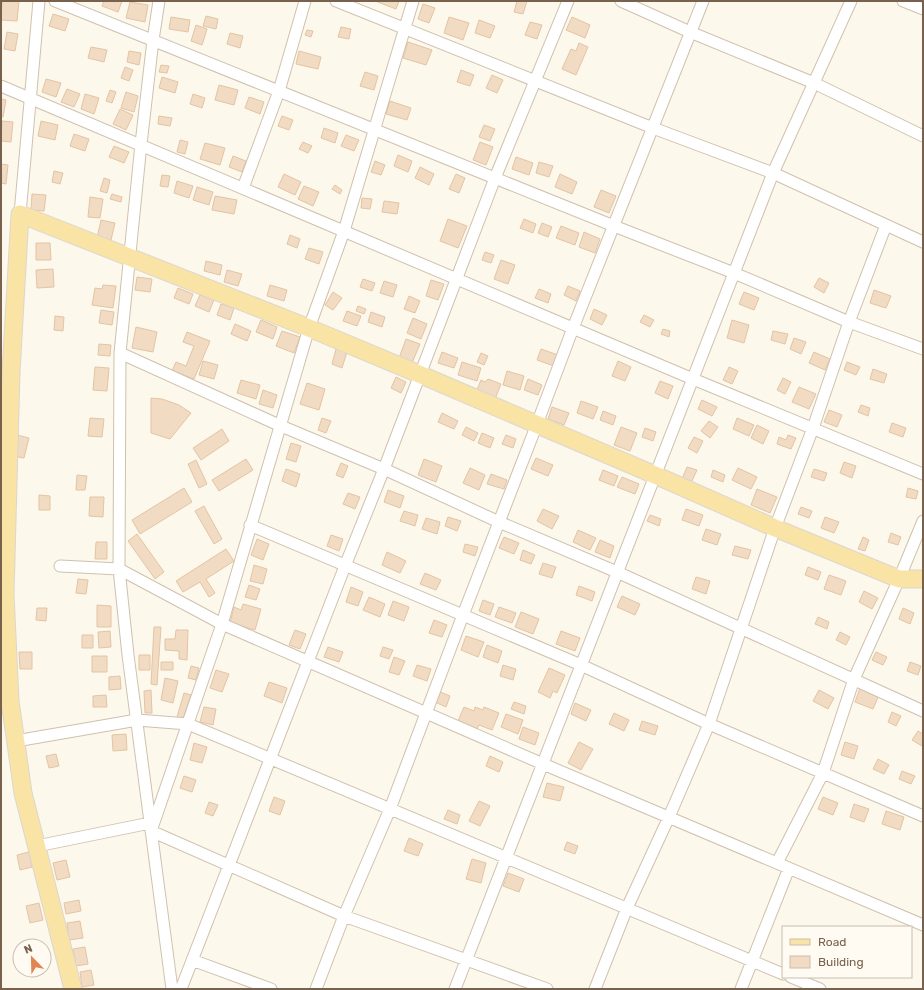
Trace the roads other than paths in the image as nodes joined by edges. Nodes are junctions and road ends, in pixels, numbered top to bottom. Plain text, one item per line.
1 (39, 1) edge
2 (55, 1) edge
3 (159, 1) edge
4 (306, 1) edge
5 (336, 1) edge
6 (413, 1) edge
7 (568, 1) edge
8 (621, 1) edge
9 (702, 1) edge
10 (851, 1) edge
11 (903, 1) edge
12 (923, 9) edge
13 (405, 28) junction
14 (690, 32) junction
15 (153, 40) junction
16 (536, 81) junction
17 (814, 83) junction
18 (1, 86) edge
19 (279, 91) junction
20 (30, 97) junction
21 (653, 128) junction
22 (375, 129) junction
23 (923, 136) edge
24 (141, 144) junction
25 (773, 172) junction
26 (495, 178) junction
27 (243, 188) junction
28 (20, 214) junction
29 (886, 225) junction
30 (614, 226) junction
31 (344, 231) junction
32 (923, 242) edge
33 (130, 258) junction
34 (734, 273) junction
35 (457, 279) junction
36 (848, 322) junction
37 (309, 328) junction
38 (573, 328) junction
39 (923, 349) edge
40 (120, 353) junction
41 (419, 374) junction
42 (693, 379) junction
43 (537, 424) junction
44 (281, 426) junction
45 (813, 428) junction
46 (384, 469) junction
47 (923, 474) edge
48 (655, 475) junction
49 (499, 522) junction
50 (923, 522) edge
51 (250, 525) junction
52 (775, 528) junction
53 (60, 566) dead end
54 (345, 566) junction
55 (119, 569) junction
56 (617, 572) junction
57 (899, 579) junction
58 (923, 579) edge
59 (463, 615) junction
60 (222, 624) junction
61 (741, 629) junction
62 (308, 661) junction
63 (581, 665) junction
64 (854, 679) junction
65 (923, 711) edge
66 (426, 713) junction
67 (137, 720) junction
68 (188, 724) junction
69 (709, 724) junction
70 (16, 741) junction
71 (270, 758) junction
72 (543, 764) junction
73 (823, 773) junction
74 (390, 809) junction
75 (923, 816) edge
76 (669, 818) junction
77 (150, 827) junction
78 (37, 846) junction
79 (506, 858) junction
80 (777, 863) junction
81 (229, 866) junction
82 (790, 868) junction
83 (627, 908) junction
84 (344, 916) junction
85 (923, 925) edge
86 (192, 960) junction
87 (468, 960) junction
88 (753, 961) junction
89 (782, 974) edge
90 (793, 978) edge
91 (73, 989) edge
92 (172, 989) edge
93 (181, 989) edge
94 (271, 989) edge
95 (316, 989) edge
96 (455, 989) edge
97 (547, 989) edge
98 (595, 989) edge
99 (741, 989) edge
100 (820, 989) edge

1 - 20 street
2 - 15 street
3 - 15 street
4 - 19 street
5 - 13 street
6 - 13 street
7 - 16 street
8 - 14 street
9 - 14 street
10 - 17 street
11 - 12 street
13 - 16 street
13 - 22 street
14 - 17 street
14 - 21 street
15 - 19 street
15 - 24 street
16 - 21 street
16 - 26 street
17 - 23 street
17 - 25 street
18 - 20 street
19 - 22 street
19 - 27 street
20 - 24 street
20 - 28 street
21 - 25 street
21 - 30 street
22 - 26 street
22 - 31 street
24 - 27 street
24 - 33 street
25 - 29 street
25 - 34 street
26 - 30 street
26 - 35 street
27 - 31 street
28 - 33 main road
28 - 70 main road
29 - 32 street
29 - 36 street
30 - 34 street
30 - 38 street
31 - 35 street
31 - 37 street
33 - 37 main road
33 - 40 street
34 - 36 street
34 - 42 street
35 - 38 street
35 - 41 street
36 - 39 street
36 - 45 street
37 - 41 main road
37 - 44 street
38 - 42 street
38 - 43 street
40 - 44 street
40 - 55 street
41 - 43 main road
41 - 46 street
42 - 45 street
42 - 48 street
43 - 48 main road
43 - 49 street
44 - 46 street
44 - 51 street
45 - 47 street
45 - 52 street
46 - 49 street
46 - 54 street
48 - 52 main road
48 - 56 street
49 - 56 street
49 - 59 street
50 - 57 street
51 - 54 street
51 - 60 street
52 - 57 main road
52 - 61 street
53 - 55 street
54 - 59 street
54 - 62 street
55 - 60 street
55 - 67 street
56 - 61 street
56 - 63 street
57 - 58 main road
57 - 64 street
59 - 63 street
59 - 66 street
60 - 62 street
60 - 68 street
61 - 64 street
61 - 69 street
62 - 66 street
62 - 71 street
63 - 69 street
63 - 72 street
64 - 65 street
64 - 73 street
66 - 72 street
66 - 74 street
67 - 68 street
67 - 70 street
67 - 77 street
68 - 71 street
68 - 77 street
69 - 73 street
69 - 76 street
70 - 78 main road
71 - 74 street
71 - 81 street
72 - 76 street
72 - 79 street
73 - 75 street
73 - 80 street
74 - 79 street
74 - 84 street
76 - 80 street
76 - 83 street
77 - 78 street
77 - 81 street
77 - 92 street
78 - 91 main road
79 - 83 street
79 - 87 street
80 - 82 street
81 - 84 street
81 - 86 street
82 - 85 street
82 - 88 street
83 - 88 street
83 - 98 street
84 - 87 street
84 - 95 street
86 - 93 street
86 - 94 street
87 - 96 street
87 - 97 street
88 - 89 street
88 - 99 street
90 - 100 street

